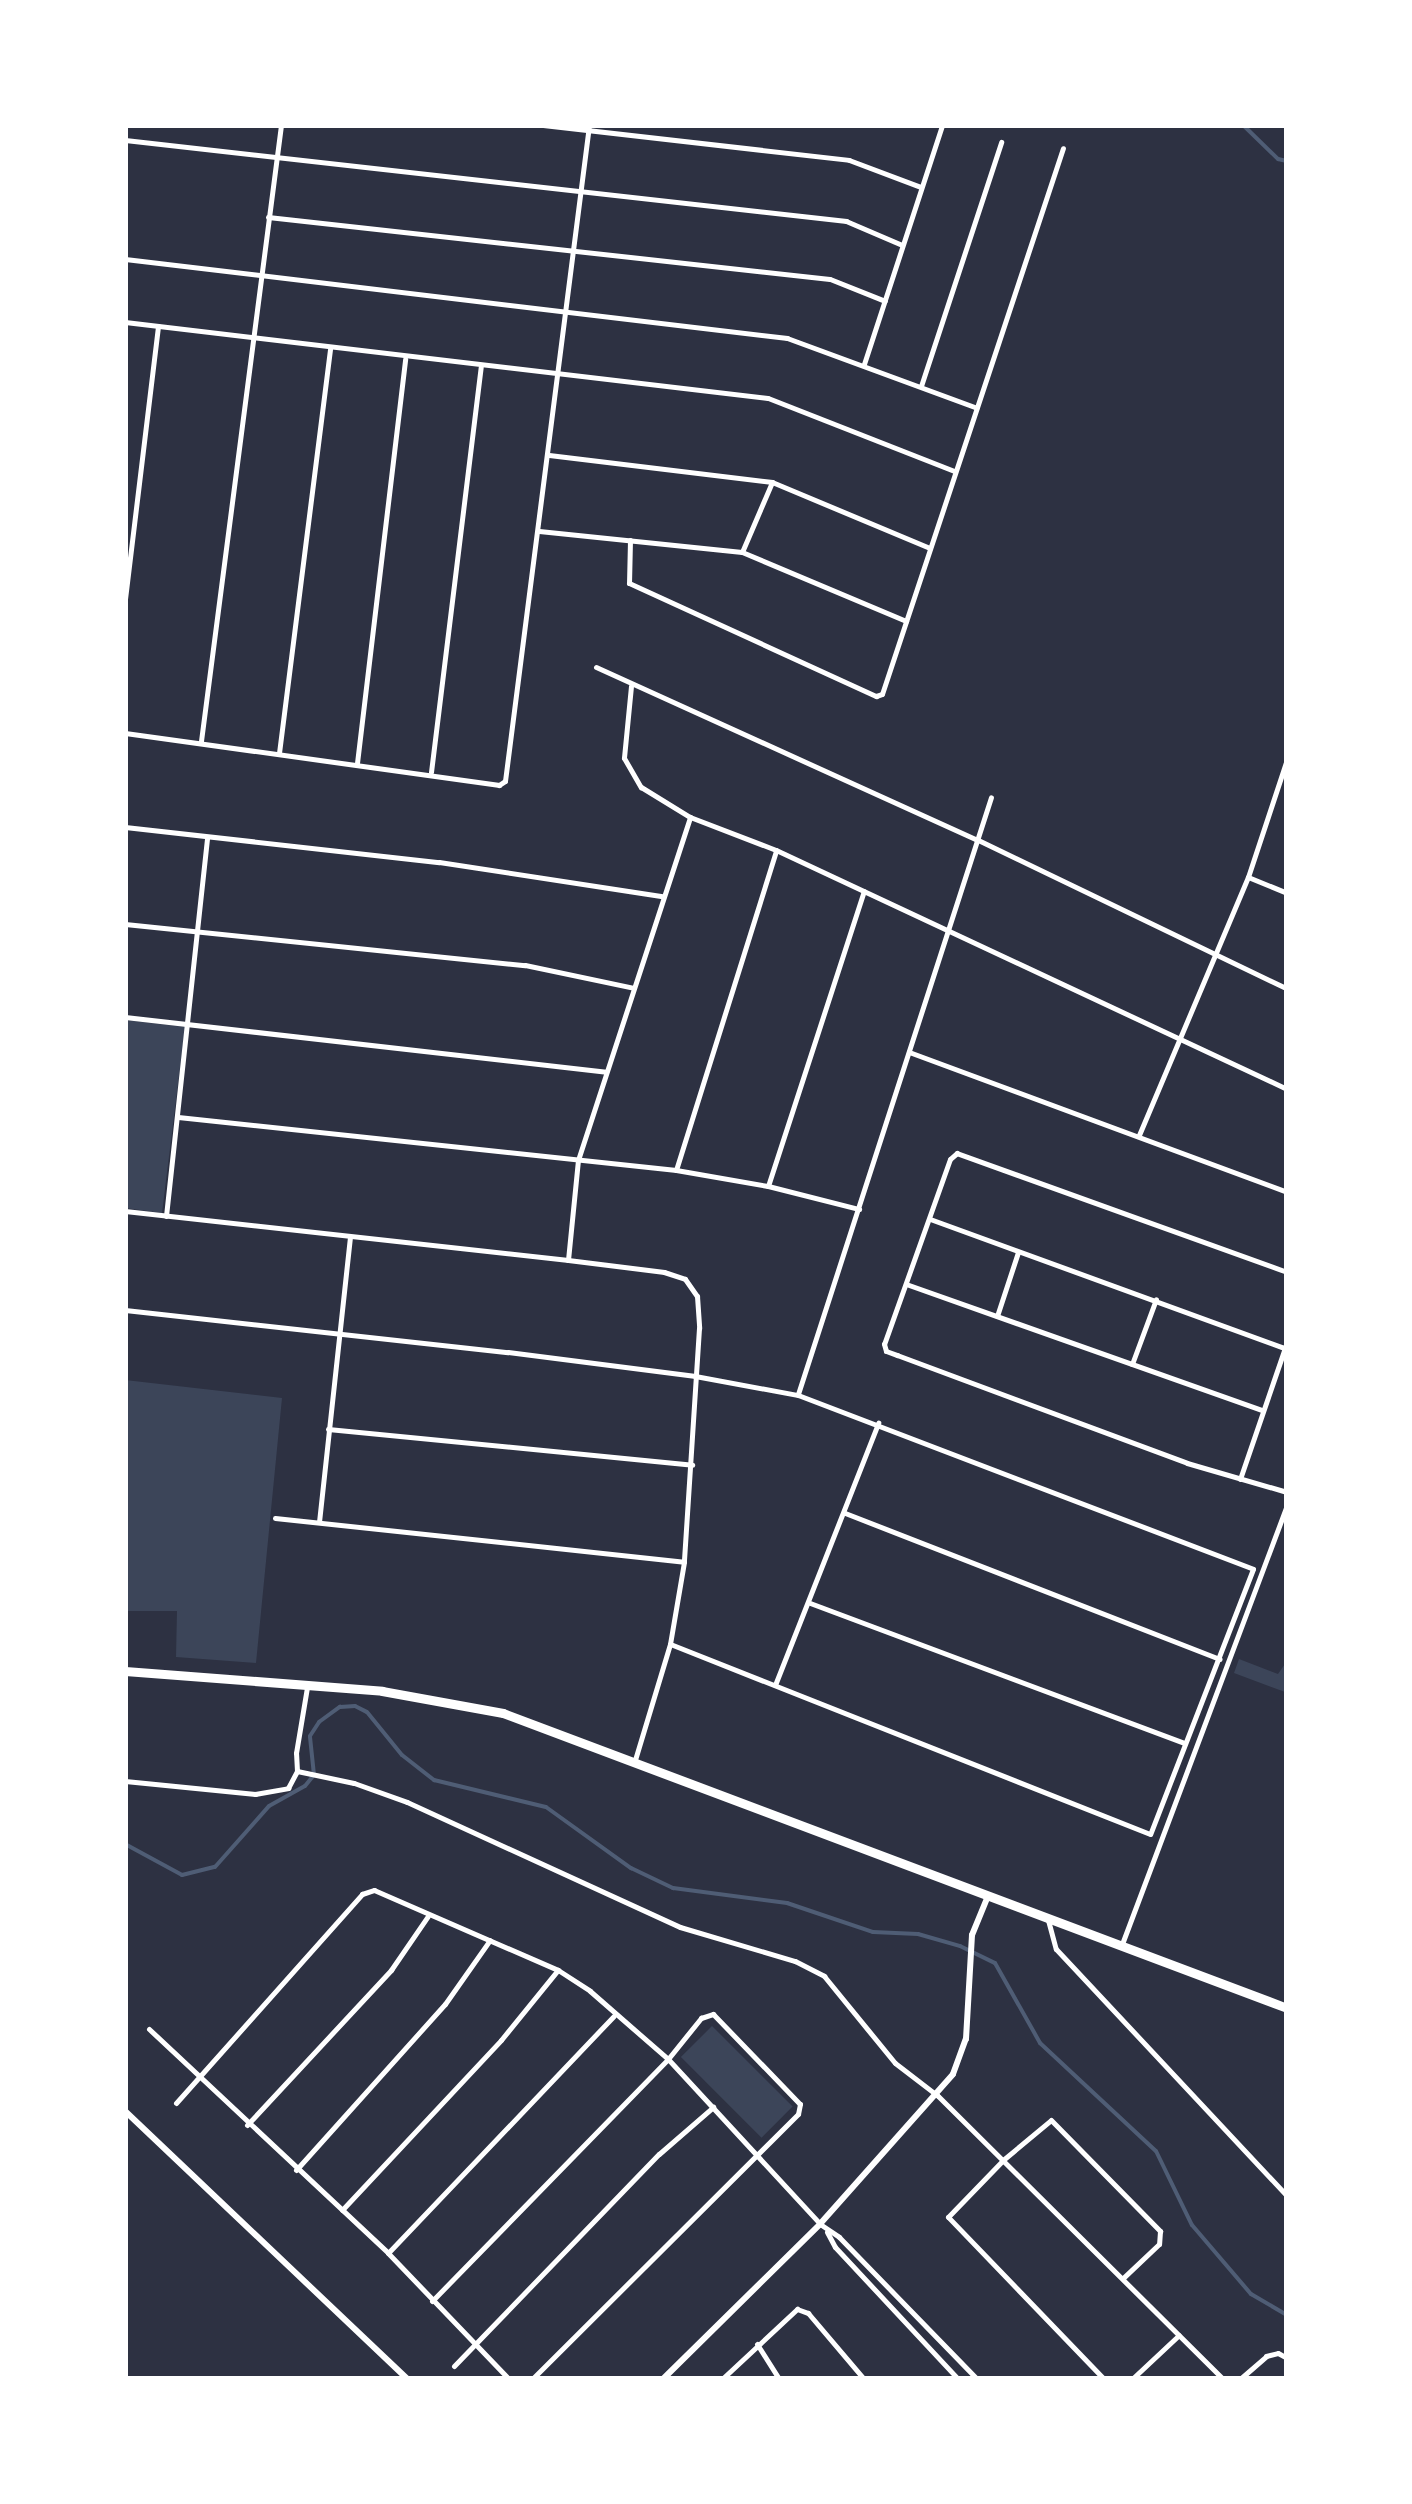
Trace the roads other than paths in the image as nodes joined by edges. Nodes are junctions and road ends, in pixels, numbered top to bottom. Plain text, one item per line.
1 (281, 125) edge
2 (542, 125) edge
3 (930, 125) edge
4 (941, 127) edge
5 (589, 128) edge
6 (125, 140) edge
7 (1000, 142) dead end
8 (1063, 148) dead end
9 (276, 159) junction
10 (921, 187) junction
11 (580, 190) junction
12 (268, 217) junction
13 (902, 245) junction
14 (572, 247) junction
15 (125, 259) edge
16 (261, 274) junction
17 (885, 300) junction
18 (564, 310) junction
19 (125, 322) edge
20 (158, 326) junction
21 (253, 340) junction
22 (330, 349) junction
23 (405, 358) junction
24 (864, 364) junction
25 (481, 366) junction
26 (557, 375) junction
27 (921, 386) junction
28 (977, 408) junction
29 (550, 455) junction
30 (954, 471) junction
31 (772, 482) junction
32 (538, 530) junction
33 (630, 540) junction
34 (930, 548) junction
35 (742, 552) junction
36 (125, 599) edge
37 (906, 622) junction
38 (596, 667) dead end
39 (631, 686) junction
40 (125, 733) edge
41 (201, 741) junction
42 (279, 753) junction
43 (1287, 760) edge
44 (357, 763) junction
45 (431, 772) junction
46 (991, 797) dead end
47 (690, 817) junction
48 (125, 827) edge
49 (207, 837) junction
50 (976, 839) junction
51 (776, 850) junction
52 (1248, 877) junction
53 (864, 891) junction
54 (1287, 893) edge
55 (662, 896) junction
56 (125, 924) edge
57 (948, 931) junction
58 (196, 932) junction
59 (1217, 954) junction
60 (634, 988) junction
61 (1287, 989) edge
62 (125, 1017) edge
63 (188, 1025) junction
64 (1177, 1041) junction
65 (909, 1052) junction
66 (606, 1072) junction
67 (1287, 1089) edge
68 (178, 1117) junction
69 (1138, 1135) junction
70 (578, 1160) junction
71 (676, 1170) junction
72 (768, 1186) junction
73 (1287, 1192) edge
74 (860, 1209) junction
75 (125, 1212) edge
76 (166, 1216) junction
77 (930, 1219) junction
78 (350, 1237) junction
79 (1018, 1251) junction
80 (568, 1260) junction
81 (1287, 1272) edge
82 (905, 1284) junction
83 (1156, 1300) junction
84 (125, 1310) edge
85 (998, 1316) junction
86 (339, 1336) junction
87 (1286, 1345) edge
88 (1132, 1364) junction
89 (695, 1376) junction
90 (798, 1395) junction
91 (1261, 1410) junction
92 (878, 1423) junction
93 (328, 1430) junction
94 (692, 1465) junction
95 (1240, 1479) junction
96 (1287, 1492) edge
97 (1287, 1506) edge
98 (845, 1513) junction
99 (275, 1518) dead end
100 (1285, 1518) edge
101 (319, 1522) junction
102 (684, 1562) junction
103 (810, 1603) junction
104 (670, 1644) junction
105 (1220, 1659) junction
106 (125, 1671) edge
107 (307, 1684) junction
108 (774, 1685) junction
109 (1185, 1743) junction
110 (634, 1760) junction
111 (301, 1772) junction
112 (125, 1781) edge
113 (988, 1896) junction
114 (429, 1915) junction
115 (1048, 1920) junction
116 (490, 1940) junction
117 (1122, 1947) junction
118 (558, 1970) junction
119 (1287, 2008) edge
120 (614, 2016) junction
121 (149, 2029) dead end
122 (668, 2059) junction
123 (199, 2078) junction
124 (938, 2096) junction
125 (176, 2103) dead end
126 (712, 2107) junction
127 (125, 2111) edge
128 (246, 2124) junction
129 (758, 2156) junction
130 (1003, 2160) junction
131 (296, 2170) junction
132 (1287, 2196) edge
133 (342, 2210) junction
134 (823, 2227) junction
135 (388, 2253) junction
136 (1123, 2278) junction
137 (432, 2301) junction
138 (1179, 2335) junction
139 (474, 2344) junction
140 (757, 2344) junction
141 (1287, 2358) edge
142 (454, 2366) dead end
143 (407, 2379) edge
144 (508, 2379) edge
145 (532, 2379) edge
146 (663, 2379) edge
147 (722, 2379) edge
148 (779, 2379) edge
149 (864, 2379) edge
150 (958, 2379) edge
151 (977, 2379) edge
152 (1104, 2379) edge
153 (1132, 2379) edge
154 (1223, 2379) edge
155 (1240, 2379) edge

1 - 9 street
2 - 5 street
3 - 4 street
4 - 10 street
5 - 10 street
5 - 11 street
6 - 9 street
7 - 27 street
8 - 28 street
9 - 11 street
9 - 12 street
10 - 13 street
11 - 13 street
11 - 14 street
12 - 14 street
12 - 16 street
13 - 17 street
14 - 17 street
14 - 18 street
15 - 16 street
16 - 18 street
16 - 21 street
17 - 24 street
18 - 24 street
18 - 26 street
19 - 20 street
20 - 21 street
20 - 36 street
21 - 22 street
21 - 41 street
22 - 23 street
22 - 42 street
23 - 25 street
23 - 44 street
24 - 27 street
25 - 26 street
25 - 45 street
26 - 29 street
26 - 30 street
27 - 28 street
28 - 30 street
29 - 31 street
29 - 32 street
30 - 34 street
31 - 34 street
31 - 35 street
32 - 33 street
32 - 45 street
33 - 35 street
33 - 37 street
34 - 37 street
35 - 37 street
38 - 39 street
39 - 47 street
39 - 50 street
40 - 41 street
41 - 42 street
42 - 44 street
43 - 52 street
44 - 45 street
46 - 50 street
47 - 51 street
47 - 55 street
48 - 49 street
49 - 55 street
49 - 58 street
50 - 57 street
50 - 59 street
51 - 53 street
51 - 71 street
52 - 54 street
52 - 59 street
53 - 57 street
53 - 72 street
55 - 60 street
56 - 58 street
57 - 64 street
57 - 65 street
58 - 60 street
58 - 63 street
59 - 61 street
59 - 64 street
60 - 66 street
62 - 63 street
63 - 66 street
63 - 68 street
64 - 67 street
64 - 69 street
65 - 69 street
65 - 74 street
66 - 70 street
68 - 70 street
68 - 76 street
69 - 73 street
70 - 71 street
70 - 80 street
71 - 72 street
72 - 74 street
74 - 90 street
75 - 76 street
76 - 78 street
77 - 79 street
77 - 81 street
77 - 82 street
78 - 80 street
78 - 86 street
79 - 83 street
79 - 85 street
80 - 89 street
82 - 85 street
82 - 95 street
83 - 87 street
83 - 88 street
84 - 86 street
85 - 88 street
86 - 89 street
86 - 93 street
87 - 91 street
88 - 91 street
89 - 90 street
89 - 94 street
90 - 92 street
91 - 95 street
92 - 98 street
92 - 105 street
93 - 94 street
93 - 101 street
94 - 102 street
95 - 96 street
97 - 100 street
98 - 103 street
98 - 105 street
99 - 101 street
100 - 117 street
101 - 102 street
102 - 104 street
103 - 108 street
103 - 109 street
104 - 108 street
104 - 110 street
105 - 109 street
106 - 107 highway
107 - 110 highway
107 - 111 street
108 - 109 street
110 - 113 highway
111 - 112 street
111 - 124 street
113 - 115 highway
113 - 124 street
114 - 116 street
114 - 123 street
114 - 128 street
115 - 117 highway
115 - 132 street
116 - 118 street
116 - 131 street
117 - 119 highway
118 - 120 street
118 - 133 street
120 - 122 street
120 - 135 street
121 - 123 street
122 - 126 street
122 - 129 street
122 - 137 street
123 - 125 street
123 - 128 street
124 - 130 street
124 - 134 street
126 - 129 street
126 - 139 street
127 - 143 street
128 - 131 street
129 - 134 street
129 - 145 street
130 - 136 street
130 - 136 street
130 - 152 street
131 - 133 street
133 - 135 street
134 - 146 street
134 - 150 street
134 - 151 street
135 - 137 street
136 - 138 street
137 - 139 street
138 - 153 street
138 - 154 street
139 - 142 street
139 - 144 street
140 - 147 street
140 - 148 street
140 - 149 street
141 - 155 street

